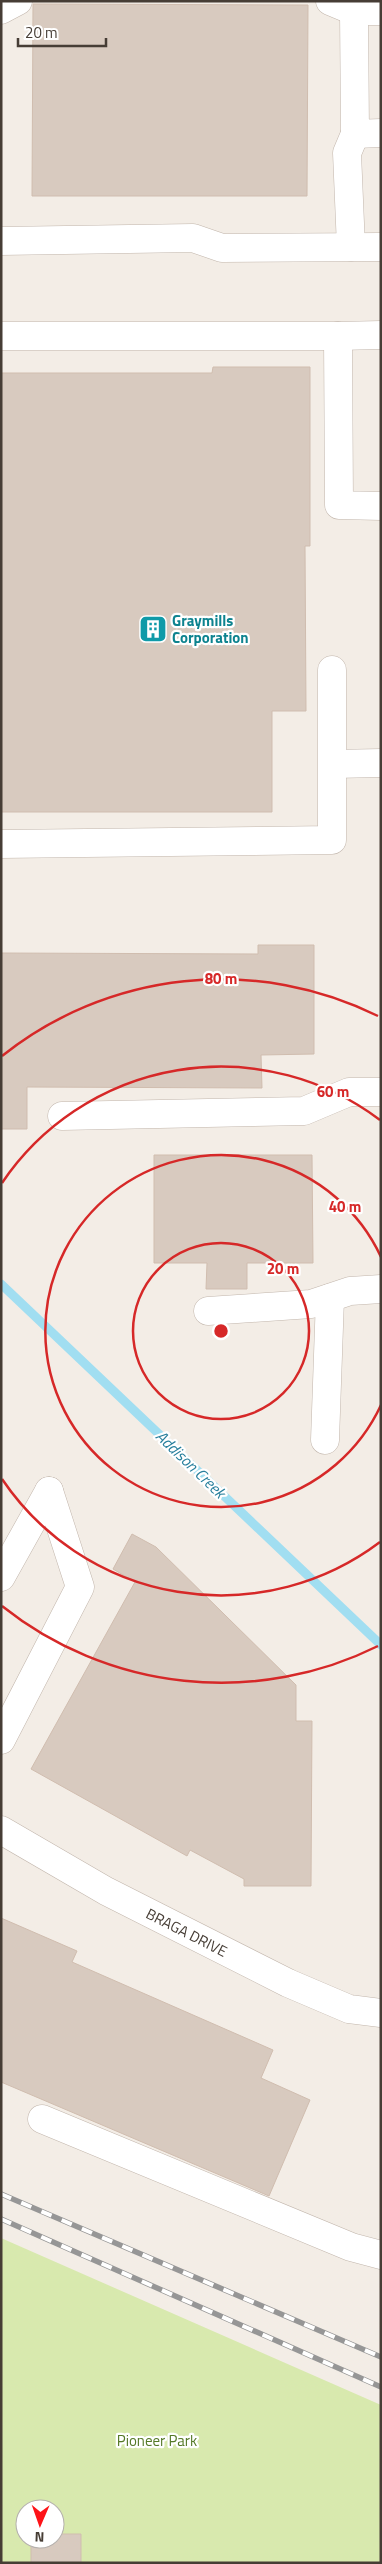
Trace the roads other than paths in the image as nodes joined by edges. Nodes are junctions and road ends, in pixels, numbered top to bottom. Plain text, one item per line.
1 (18, 1) edge
2 (342, 6) edge
3 (1, 10) edge
4 (381, 11) edge
5 (368, 134) edge
6 (1, 241) edge
7 (351, 247) junction
8 (381, 247) edge
9 (381, 335) edge
10 (1, 336) edge
11 (338, 336) junction
12 (381, 506) edge
13 (332, 670) dead end
14 (381, 763) edge
15 (333, 764) junction
16 (1, 844) edge
17 (381, 1092) edge
18 (62, 1116) dead end
19 (381, 1289) edge
20 (330, 1298) junction
21 (208, 1311) dead end
22 (325, 1440) dead end
23 (1, 1577) edge
24 (1, 1740) edge
25 (1, 1830) edge
26 (381, 2013) edge
27 (42, 2119) dead end
28 (381, 2255) edge

1 - 3 street
2 - 4 street
2 - 5 street
5 - 7 street
6 - 7 street
7 - 8 street
9 - 11 street
10 - 11 street
11 - 12 street
13 - 15 street
14 - 15 street
15 - 16 street
17 - 18 street
19 - 20 street
20 - 21 street
20 - 22 street
23 - 24 street
25 - 26 street, BRAGA DRIVE
27 - 28 street

